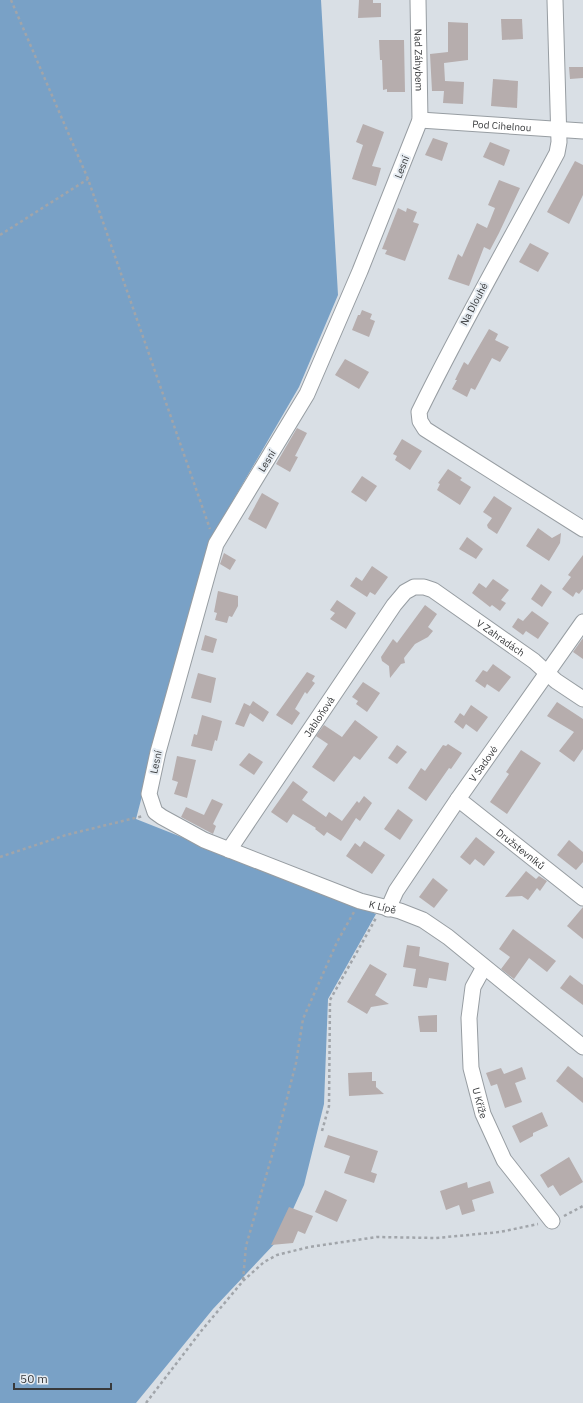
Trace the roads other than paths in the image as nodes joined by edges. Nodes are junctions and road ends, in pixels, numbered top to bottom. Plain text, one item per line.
1 (418, 0) edge
2 (555, 0) edge
3 (420, 120) junction
4 (559, 129) junction
5 (583, 131) edge
6 (583, 529) edge
7 (414, 587) joint
8 (583, 622) edge
9 (547, 673) junction
10 (583, 699) edge
11 (458, 799) junction
12 (155, 812) joint
13 (229, 850) junction
14 (583, 898) edge
15 (385, 908) junction
16 (484, 967) junction
17 (583, 1047) edge
18 (552, 1221) road end

1 - 3 street, Nad Záhybem
2 - 4 street, Na Dlouhé
3 - 4 street, Pod Cihelnou
3 - 12 street, Lesní
4 - 5 street, Pod Cihelnou
4 - 6 street, Na Dlouhé
7 - 9 street, V Zahradách
7 - 13 street, Jabloňová
8 - 9 street, V Sadové
9 - 10 street, V Zahradách
9 - 11 street, V Sadové
11 - 14 street, Družstevníků
11 - 15 street, V Sadové
12 - 13 street, K Lípě
13 - 15 street, K Lípě
15 - 16 street, K Lípě
16 - 17 street, K Lípě
16 - 18 street, U Kříže

